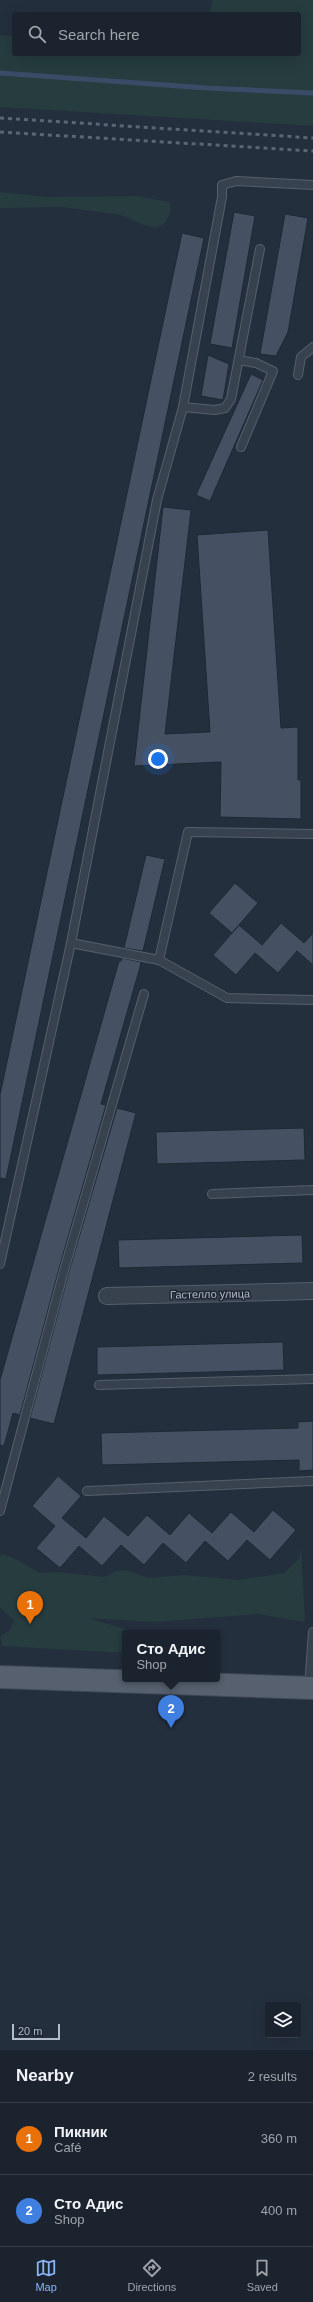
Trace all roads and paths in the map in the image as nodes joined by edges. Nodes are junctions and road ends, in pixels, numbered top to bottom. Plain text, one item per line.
1 (313, 185) edge
2 (260, 249) dead end
3 (313, 347) edge
4 (239, 360) junction
5 (298, 375) dead end
6 (182, 407) junction
7 (241, 447) dead end
8 (313, 834) edge
9 (71, 944) junction
10 (159, 960) junction
11 (144, 994) dead end
12 (313, 1000) edge
13 (313, 1190) edge
14 (212, 1194) dead end
15 (0, 1264) edge
16 (313, 1291) edge
17 (106, 1296) dead end
18 (313, 1379) edge
19 (99, 1385) dead end
20 (313, 1481) edge
21 (87, 1491) dead end
22 (0, 1511) edge
23 (313, 1632) edge
24 (0, 1678) edge
25 (122, 1682) edge
26 (124, 1682) edge
27 (311, 1688) edge

1 - 6 lane
2 - 4 lane
3 - 5 lane
4 - 6 lane
4 - 7 lane
6 - 9 lane
8 - 10 lane
9 - 10 lane
9 - 15 lane
10 - 12 lane
11 - 22 lane
13 - 14 lane
16 - 17 street, Гастелло улица
18 - 19 lane
20 - 21 lane
23 - 27 lane
24 - 25 main road
26 - 27 main road

